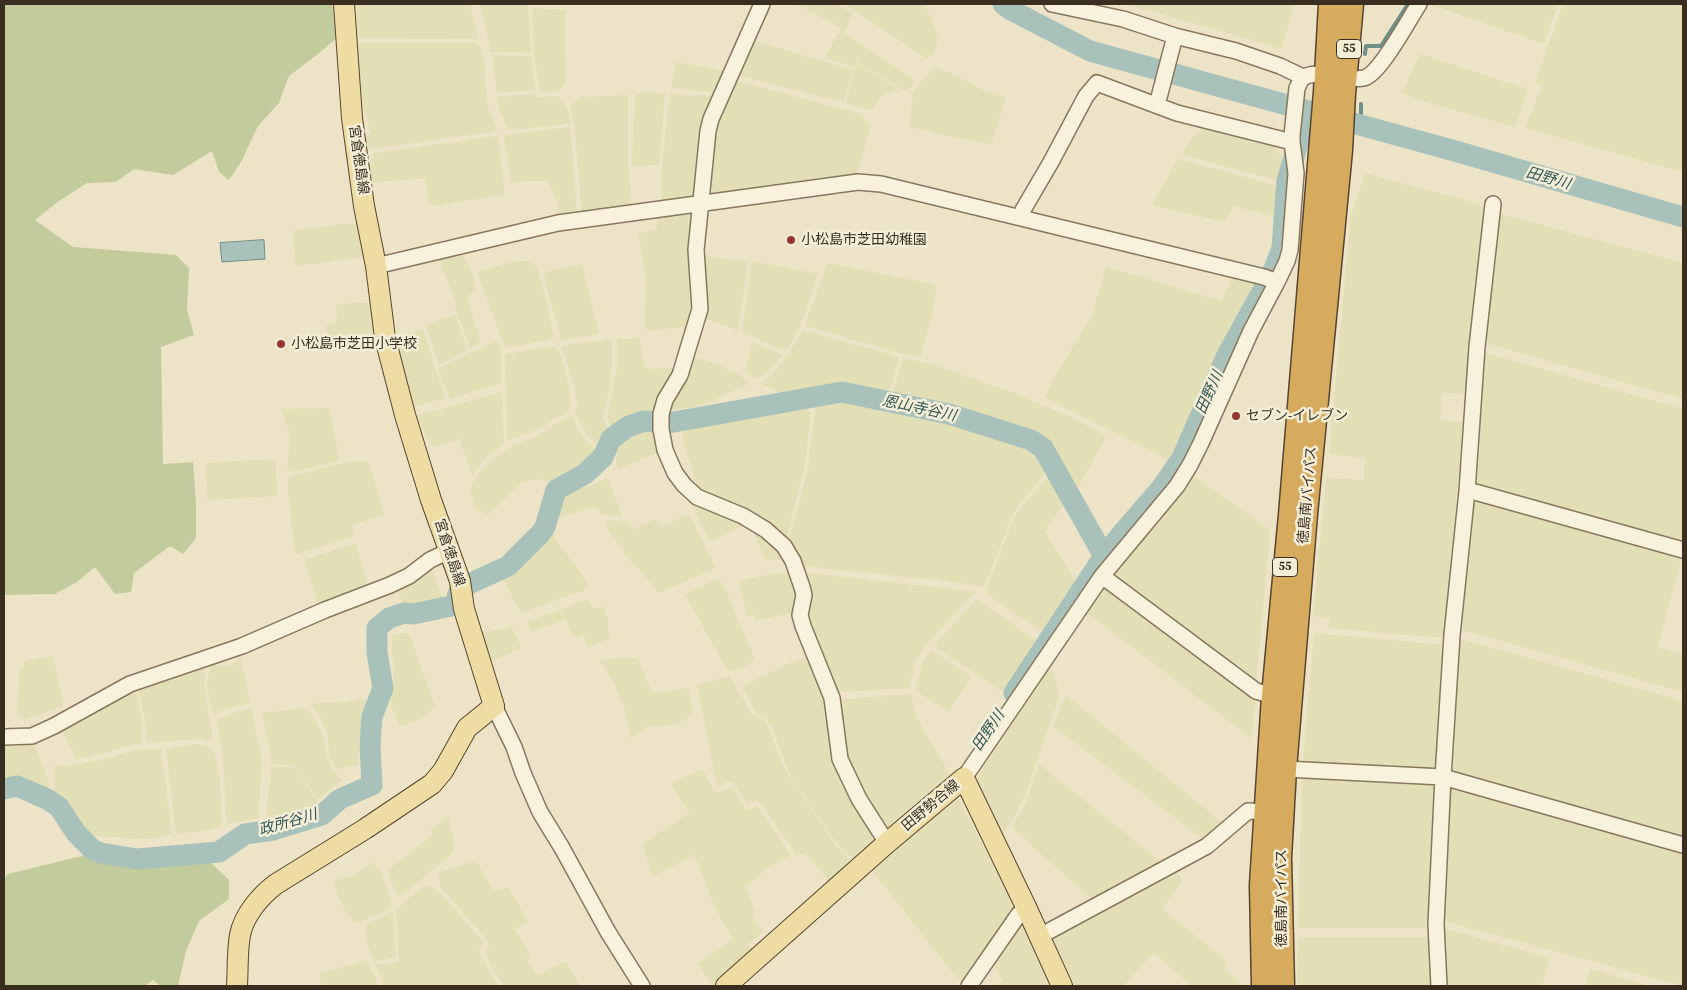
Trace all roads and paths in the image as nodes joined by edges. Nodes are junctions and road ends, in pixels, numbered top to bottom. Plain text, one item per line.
1 (344, 4) edge
2 (762, 4) edge
3 (1052, 4) edge
4 (1330, 4) edge
5 (1352, 4) edge
6 (1419, 4) edge
7 (1174, 40) junction
8 (1300, 83) junction
9 (1335, 85) junction
10 (1158, 100) junction
11 (1292, 138) junction
12 (1331, 148) junction
13 (702, 203) junction
14 (1493, 204) dead end
15 (1022, 218) junction
16 (376, 266) junction
17 (1271, 279) junction
18 (1467, 491) junction
19 (1683, 550) edge
20 (449, 551) junction
21 (1102, 576) junction
22 (1273, 696) junction
23 (494, 706) junction
24 (4, 737) edge
25 (1285, 769) junction
26 (1443, 777) junction
27 (964, 778) junction
28 (1266, 812) junction
29 (887, 843) junction
30 (1683, 844) edge
31 (1024, 911) junction
32 (1040, 936) junction
33 (237, 986) edge
34 (642, 986) edge
35 (726, 986) edge
36 (970, 986) edge
37 (1062, 986) edge
38 (1263, 986) edge
39 (1282, 986) edge
40 (1439, 986) edge

1 - 16 main road, 宮倉徳島線
2 - 13 street
3 - 7 street
4 - 9 highway, 徳島南バイパス / 55
5 - 9 highway, 徳島南バイパス / 55
6 - 9 street
7 - 8 street
7 - 10 street
8 - 9 street
8 - 11 street
9 - 12 highway, 徳島南バイパス / 55
10 - 11 street
10 - 15 street
11 - 17 street
12 - 22 highway, 徳島南バイパス / 55
12 - 25 highway, 徳島南バイパス / 55
13 - 15 street
13 - 16 street
13 - 29 street
14 - 18 street
15 - 17 street
16 - 20 main road, 宮倉徳島線
17 - 21 street
18 - 19 street
18 - 26 street
20 - 23 main road, 宮倉徳島線
20 - 24 street
21 - 22 street
21 - 27 street
22 - 28 highway, 徳島南バイパス / 55
23 - 33 main road
23 - 34 street
25 - 26 street
25 - 39 highway, 徳島南バイパス / 55
26 - 30 street
26 - 40 street
27 - 29 main road, 田野勢合線
27 - 31 main road, 田野勢合線
28 - 32 street
28 - 38 highway, 徳島南バイパス / 55
29 - 35 main road, 田野勢合線
31 - 32 main road, 田野勢合線
31 - 36 street
32 - 37 main road, 田野勢合線

